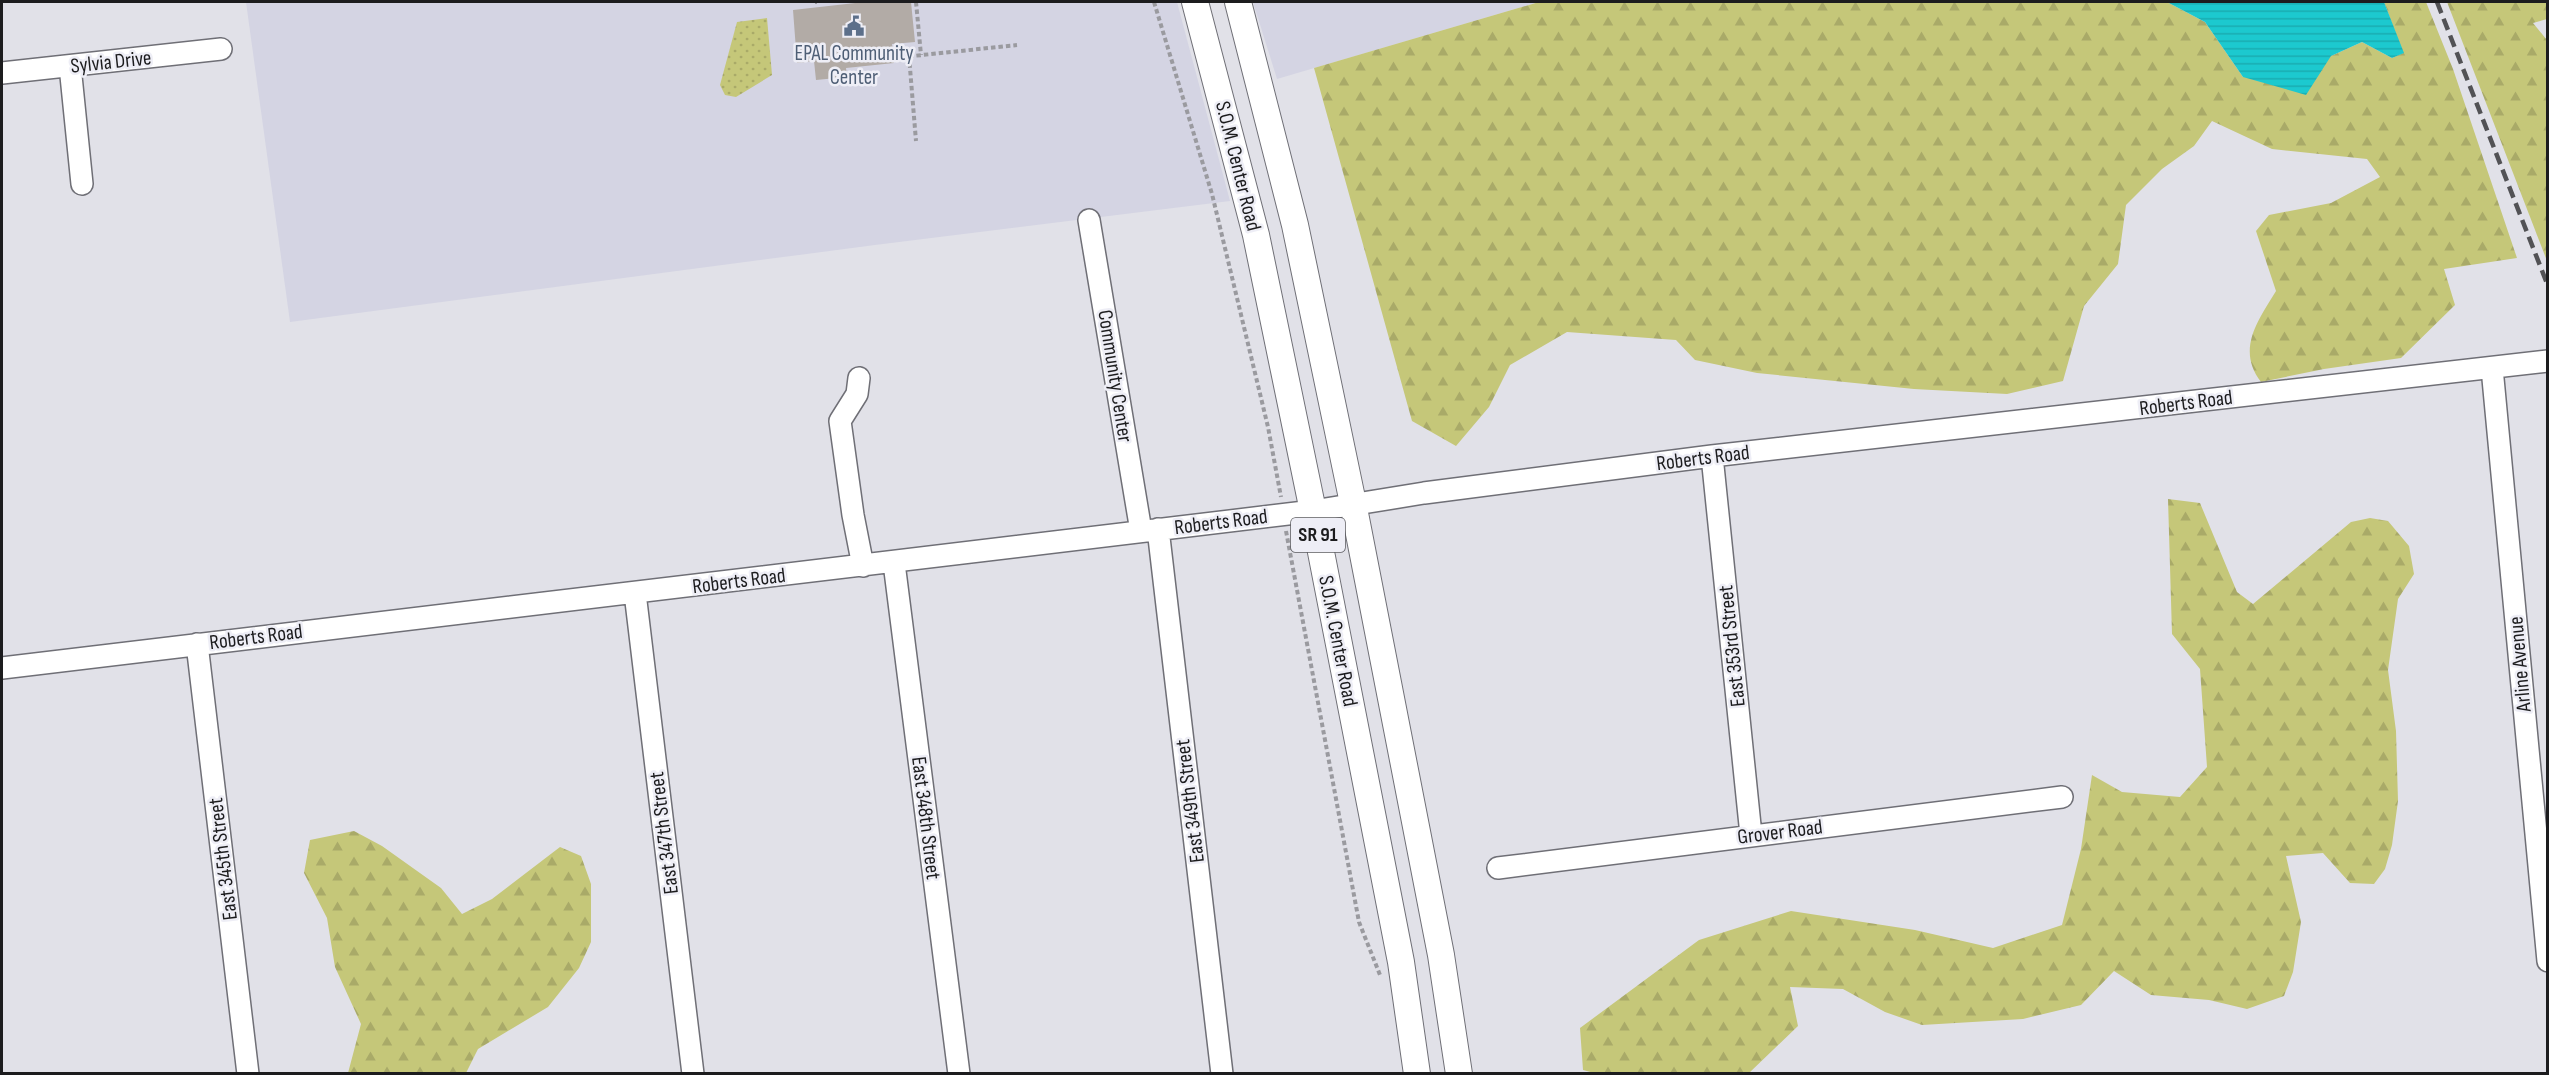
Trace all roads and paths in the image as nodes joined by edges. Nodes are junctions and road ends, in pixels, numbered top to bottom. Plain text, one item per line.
1 (916, 2) edge
2 (1154, 2) edge
3 (1195, 2) edge
4 (1238, 2) edge
5 (1017, 45) dead end
6 (221, 49) dead end
7 (921, 55) junction
8 (909, 56) junction
9 (894, 58) dead end
10 (70, 66) junction
11 (2, 74) edge
12 (916, 141) dead end
13 (82, 184) dead end
14 (1089, 220) dead end
15 (2547, 361) edge
16 (2492, 368) junction
17 (858, 378) dead end
18 (1712, 456) junction
19 (1279, 489) dead end
20 (1353, 503) junction
21 (1313, 512) junction
22 (1150, 530) junction
23 (1287, 534) dead end
24 (894, 563) junction
25 (863, 566) junction
26 (635, 593) junction
27 (197, 644) junction
28 (2, 668) edge
29 (2062, 797) dead end
30 (1751, 835) junction
31 (1498, 868) dead end
32 (2547, 961) edge
33 (1381, 978) dead end
34 (248, 1074) edge
35 (693, 1074) edge
36 (959, 1074) edge
37 (1222, 1074) edge
38 (1417, 1074) edge
39 (1459, 1074) edge

1 - 7 path
2 - 19 path
3 - 21 main road, S.O.M. Center Road / SR 91
4 - 20 main road, S.O.M. Center Road / SR 91
5 - 7 path
6 - 10 street, Sylvia Drive
7 - 8 path
8 - 9 path
8 - 12 path
10 - 11 street, Sylvia Drive
10 - 13 street
14 - 22 street, Community Center
15 - 16 street, Roberts Road
16 - 18 street, Roberts Road
16 - 32 street, Arline Avenue
17 - 25 street
18 - 20 street, Roberts Road
18 - 30 street, East 353rd Street
20 - 21 street, Roberts Road
20 - 39 main road, S.O.M. Center Road / SR 91
21 - 22 street, Roberts Road
21 - 38 main road, S.O.M. Center Road / SR 91
22 - 24 street, Roberts Road
22 - 37 street, East 349th Street
23 - 33 path
24 - 25 street, Roberts Road
24 - 36 street, East 348th Street
25 - 26 street, Roberts Road
26 - 27 street, Roberts Road
26 - 35 street, East 347th Street
27 - 28 street, Roberts Road
27 - 34 street, East 345th Street
29 - 30 street, Grover Road
30 - 31 street, Grover Road

